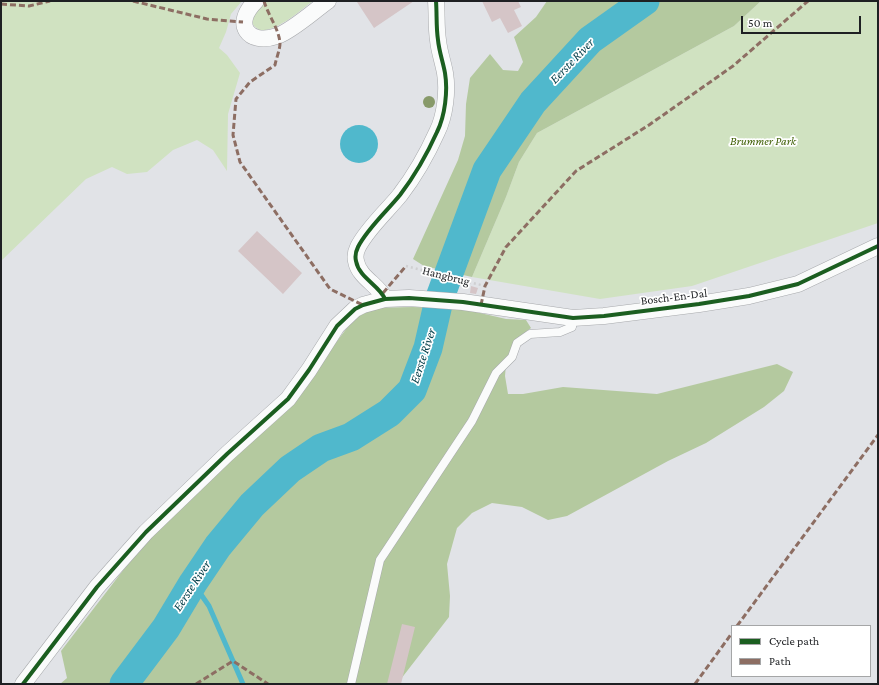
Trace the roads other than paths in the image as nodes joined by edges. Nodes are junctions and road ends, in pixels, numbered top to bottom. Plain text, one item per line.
1 (256, 1) edge
2 (328, 1) edge
3 (436, 1) edge
4 (878, 246) edge
5 (385, 299) junction
6 (572, 318) junction
7 (23, 684) edge
8 (351, 684) edge

1 - 2 street
3 - 5 street
4 - 6 street, Bosch-En-Dal
5 - 6 street, Bosch-En-Dal
5 - 7 street, Bosch-En-Dal
6 - 8 lane

